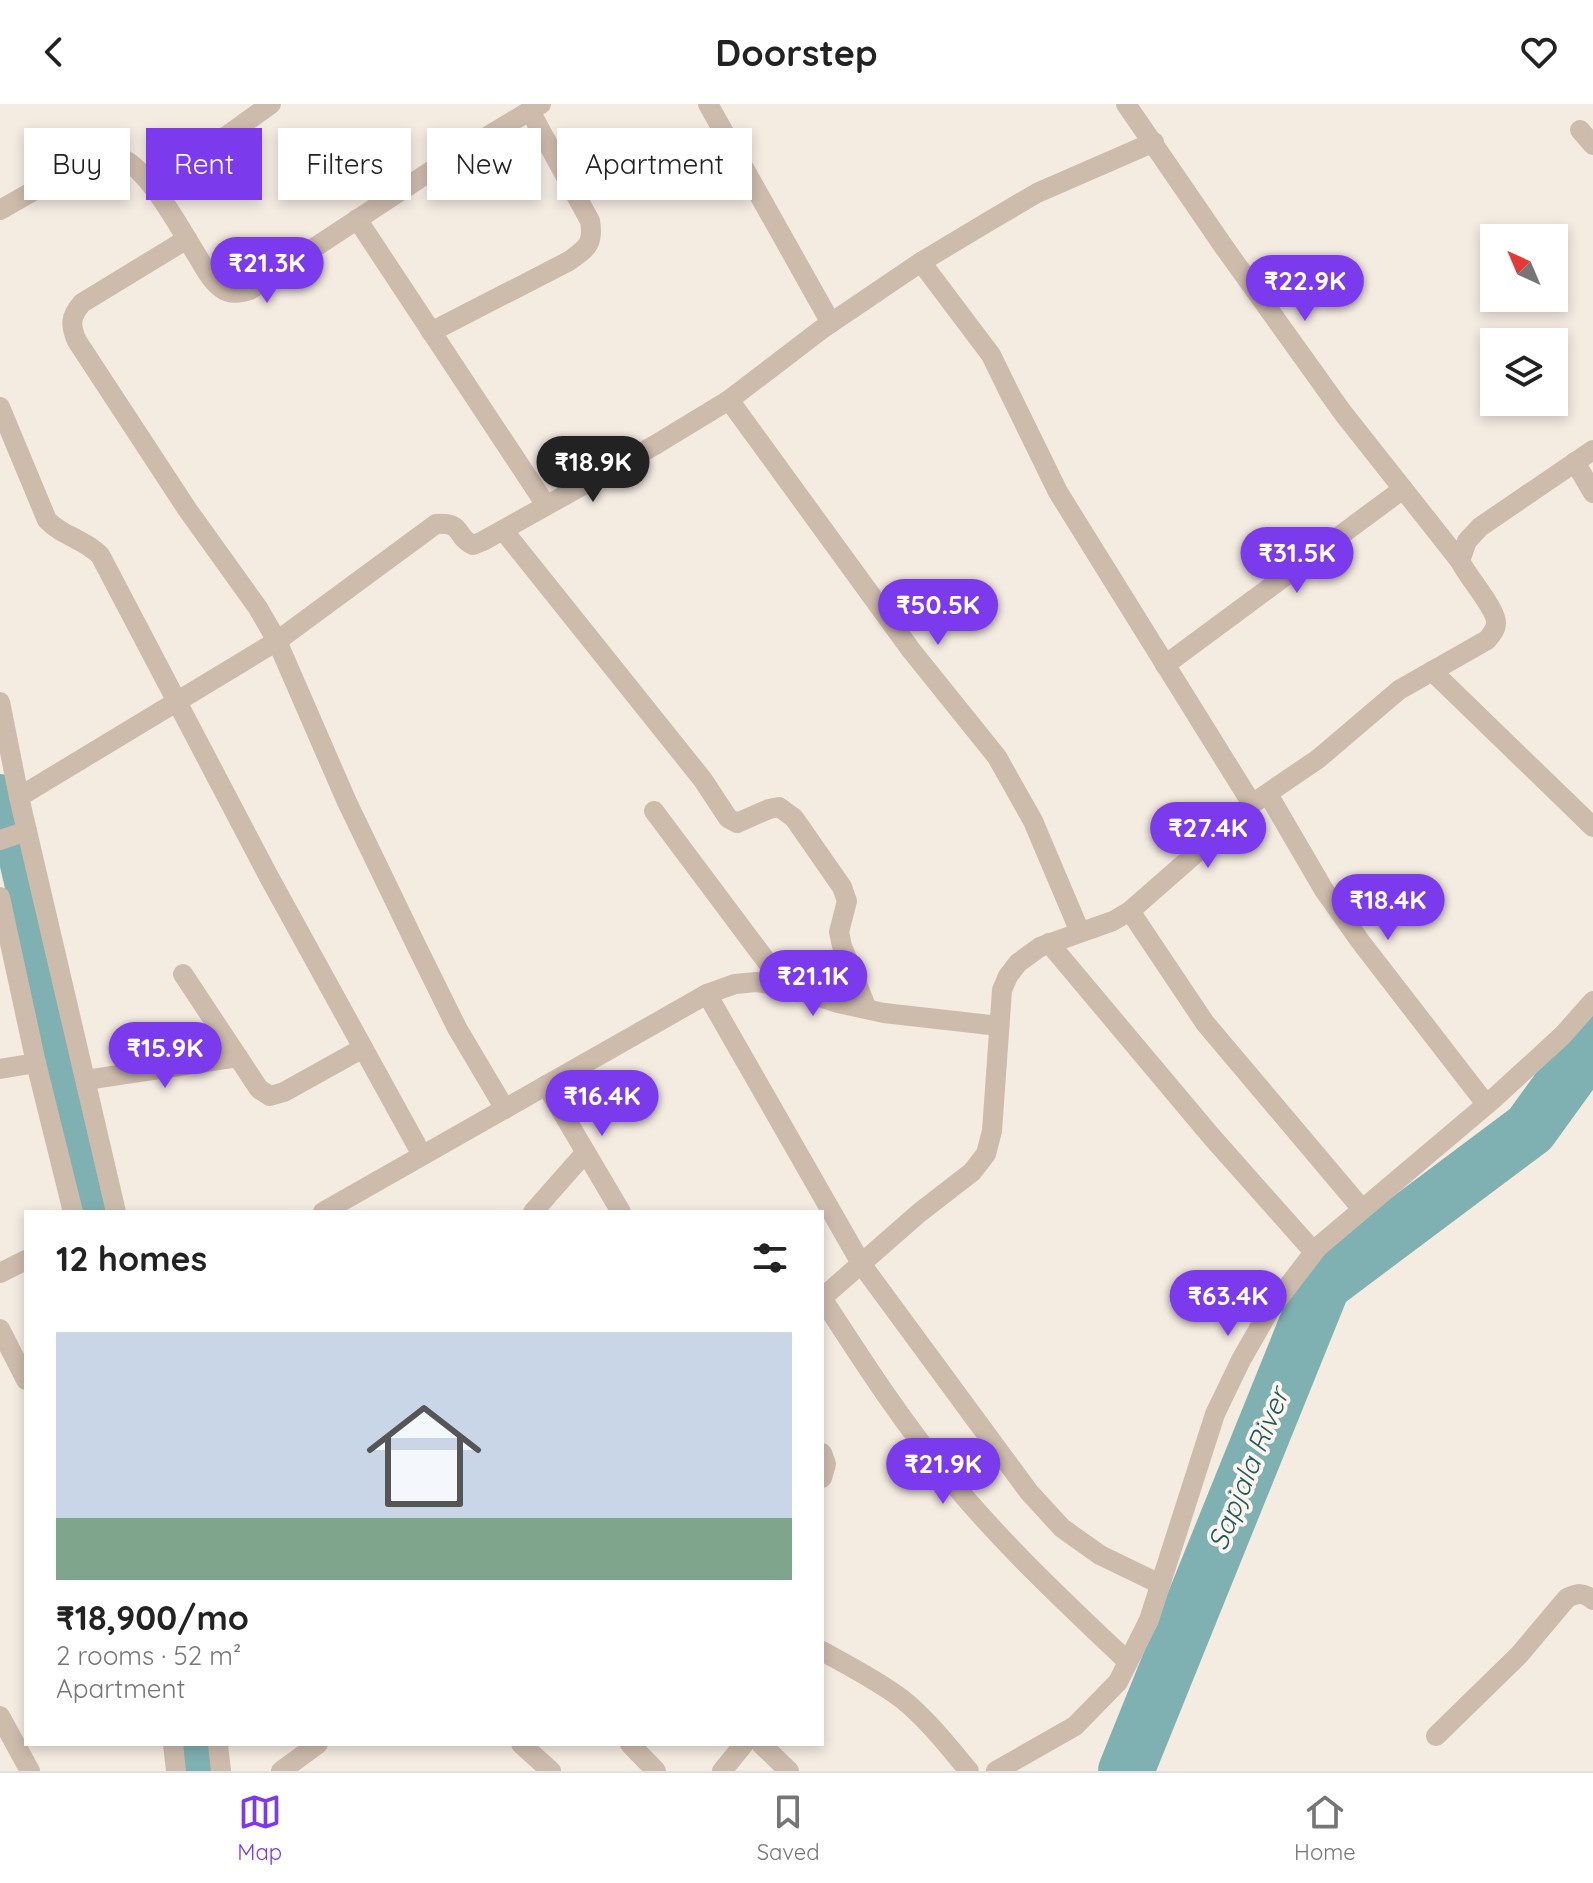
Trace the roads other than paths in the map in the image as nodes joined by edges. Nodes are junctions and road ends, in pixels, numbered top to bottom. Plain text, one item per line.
1 (271, 104) edge
2 (708, 104) edge
3 (1126, 104) edge
4 (535, 107) edge
5 (238, 128) edge
6 (1154, 142) junction
7 (146, 179) edge
8 (162, 200) edge
9 (0, 210) edge
10 (357, 219) junction
11 (187, 239) junction
12 (921, 262) junction
13 (831, 323) junction
14 (431, 332) junction
15 (729, 400) junction
16 (0, 407) edge
17 (1593, 450) edge
18 (1575, 462) junction
19 (1403, 489) junction
20 (1593, 493) edge
21 (546, 505) junction
22 (503, 530) junction
23 (1460, 561) junction
24 (277, 641) junction
25 (1165, 665) junction
26 (1432, 671) junction
27 (0, 702) edge
28 (177, 702) junction
29 (19, 797) junction
30 (1260, 799) junction
31 (654, 811) dead end
32 (1593, 827) edge
33 (15, 835) edge
34 (0, 897) edge
35 (1130, 911) junction
36 (1080, 932) junction
37 (1049, 943) junction
38 (183, 974) dead end
39 (785, 986) junction
40 (707, 994) junction
41 (1593, 1001) edge
42 (867, 1009) junction
43 (999, 1026) junction
44 (363, 1048) junction
45 (238, 1057) junction
46 (36, 1063) junction
47 (0, 1069) edge
48 (86, 1080) junction
49 (546, 1085) junction
50 (1486, 1104) junction
51 (505, 1109) junction
52 (585, 1153) junction
53 (422, 1155) junction
54 (1362, 1209) junction
55 (73, 1210) edge
56 (116, 1210) edge
57 (326, 1210) edge
58 (535, 1210) edge
59 (620, 1210) edge
60 (1314, 1252) junction
61 (24, 1261) edge
62 (862, 1265) junction
63 (0, 1273) edge
64 (824, 1296) edge
65 (824, 1301) edge
66 (0, 1329) edge
67 (24, 1376) edge
68 (1160, 1584) junction
69 (1593, 1600) edge
70 (824, 1652) edge
71 (1128, 1662) junction
72 (0, 1716) edge
73 (1436, 1736) dead end
74 (173, 1746) edge
75 (218, 1746) edge
76 (315, 1746) edge
77 (523, 1746) edge
78 (632, 1746) edge
79 (742, 1746) edge
80 (763, 1746) edge
81 (30, 1771) edge
82 (176, 1771) edge
83 (221, 1771) edge
84 (281, 1771) edge
85 (551, 1771) edge
86 (656, 1771) edge
87 (722, 1771) edge
88 (789, 1771) edge
89 (969, 1771) edge
90 (996, 1771) edge

1 - 5 street
2 - 13 street
3 - 6 street
4 - 10 street
4 - 14 street
6 - 12 street
6 - 19 street
7 - 9 street
8 - 11 street
10 - 11 street
10 - 14 street
11 - 24 street
12 - 13 street
12 - 25 street
13 - 15 street
14 - 21 street
15 - 21 street
15 - 36 street
16 - 28 street
17 - 18 street
18 - 20 street
18 - 23 street
19 - 23 street
19 - 25 street
21 - 22 street
22 - 24 street
22 - 42 street
23 - 26 street
24 - 28 street
24 - 51 street
25 - 30 street
26 - 30 street
26 - 32 street
27 - 29 street
28 - 29 street
28 - 44 street
29 - 33 street
30 - 35 street
30 - 50 street
31 - 39 street
33 - 48 street
34 - 46 street
35 - 36 street
35 - 54 street
36 - 37 street
37 - 43 street
37 - 60 street
38 - 45 street
39 - 40 street
39 - 42 street
40 - 49 street
40 - 62 street
41 - 50 street
42 - 43 street
43 - 62 street
44 - 45 street
44 - 53 street
45 - 48 street
46 - 47 street
46 - 55 street
48 - 56 street
49 - 51 street
49 - 52 street
50 - 54 street
51 - 53 street
52 - 58 street
52 - 59 street
53 - 57 street
54 - 60 street
60 - 68 street
61 - 63 street
62 - 64 street
62 - 68 street
65 - 71 street
66 - 67 street
68 - 71 street
69 - 73 street
70 - 89 street
71 - 90 street
72 - 81 street
74 - 82 street
75 - 83 street
76 - 84 street
77 - 85 street
78 - 86 street
79 - 87 street
80 - 88 street

